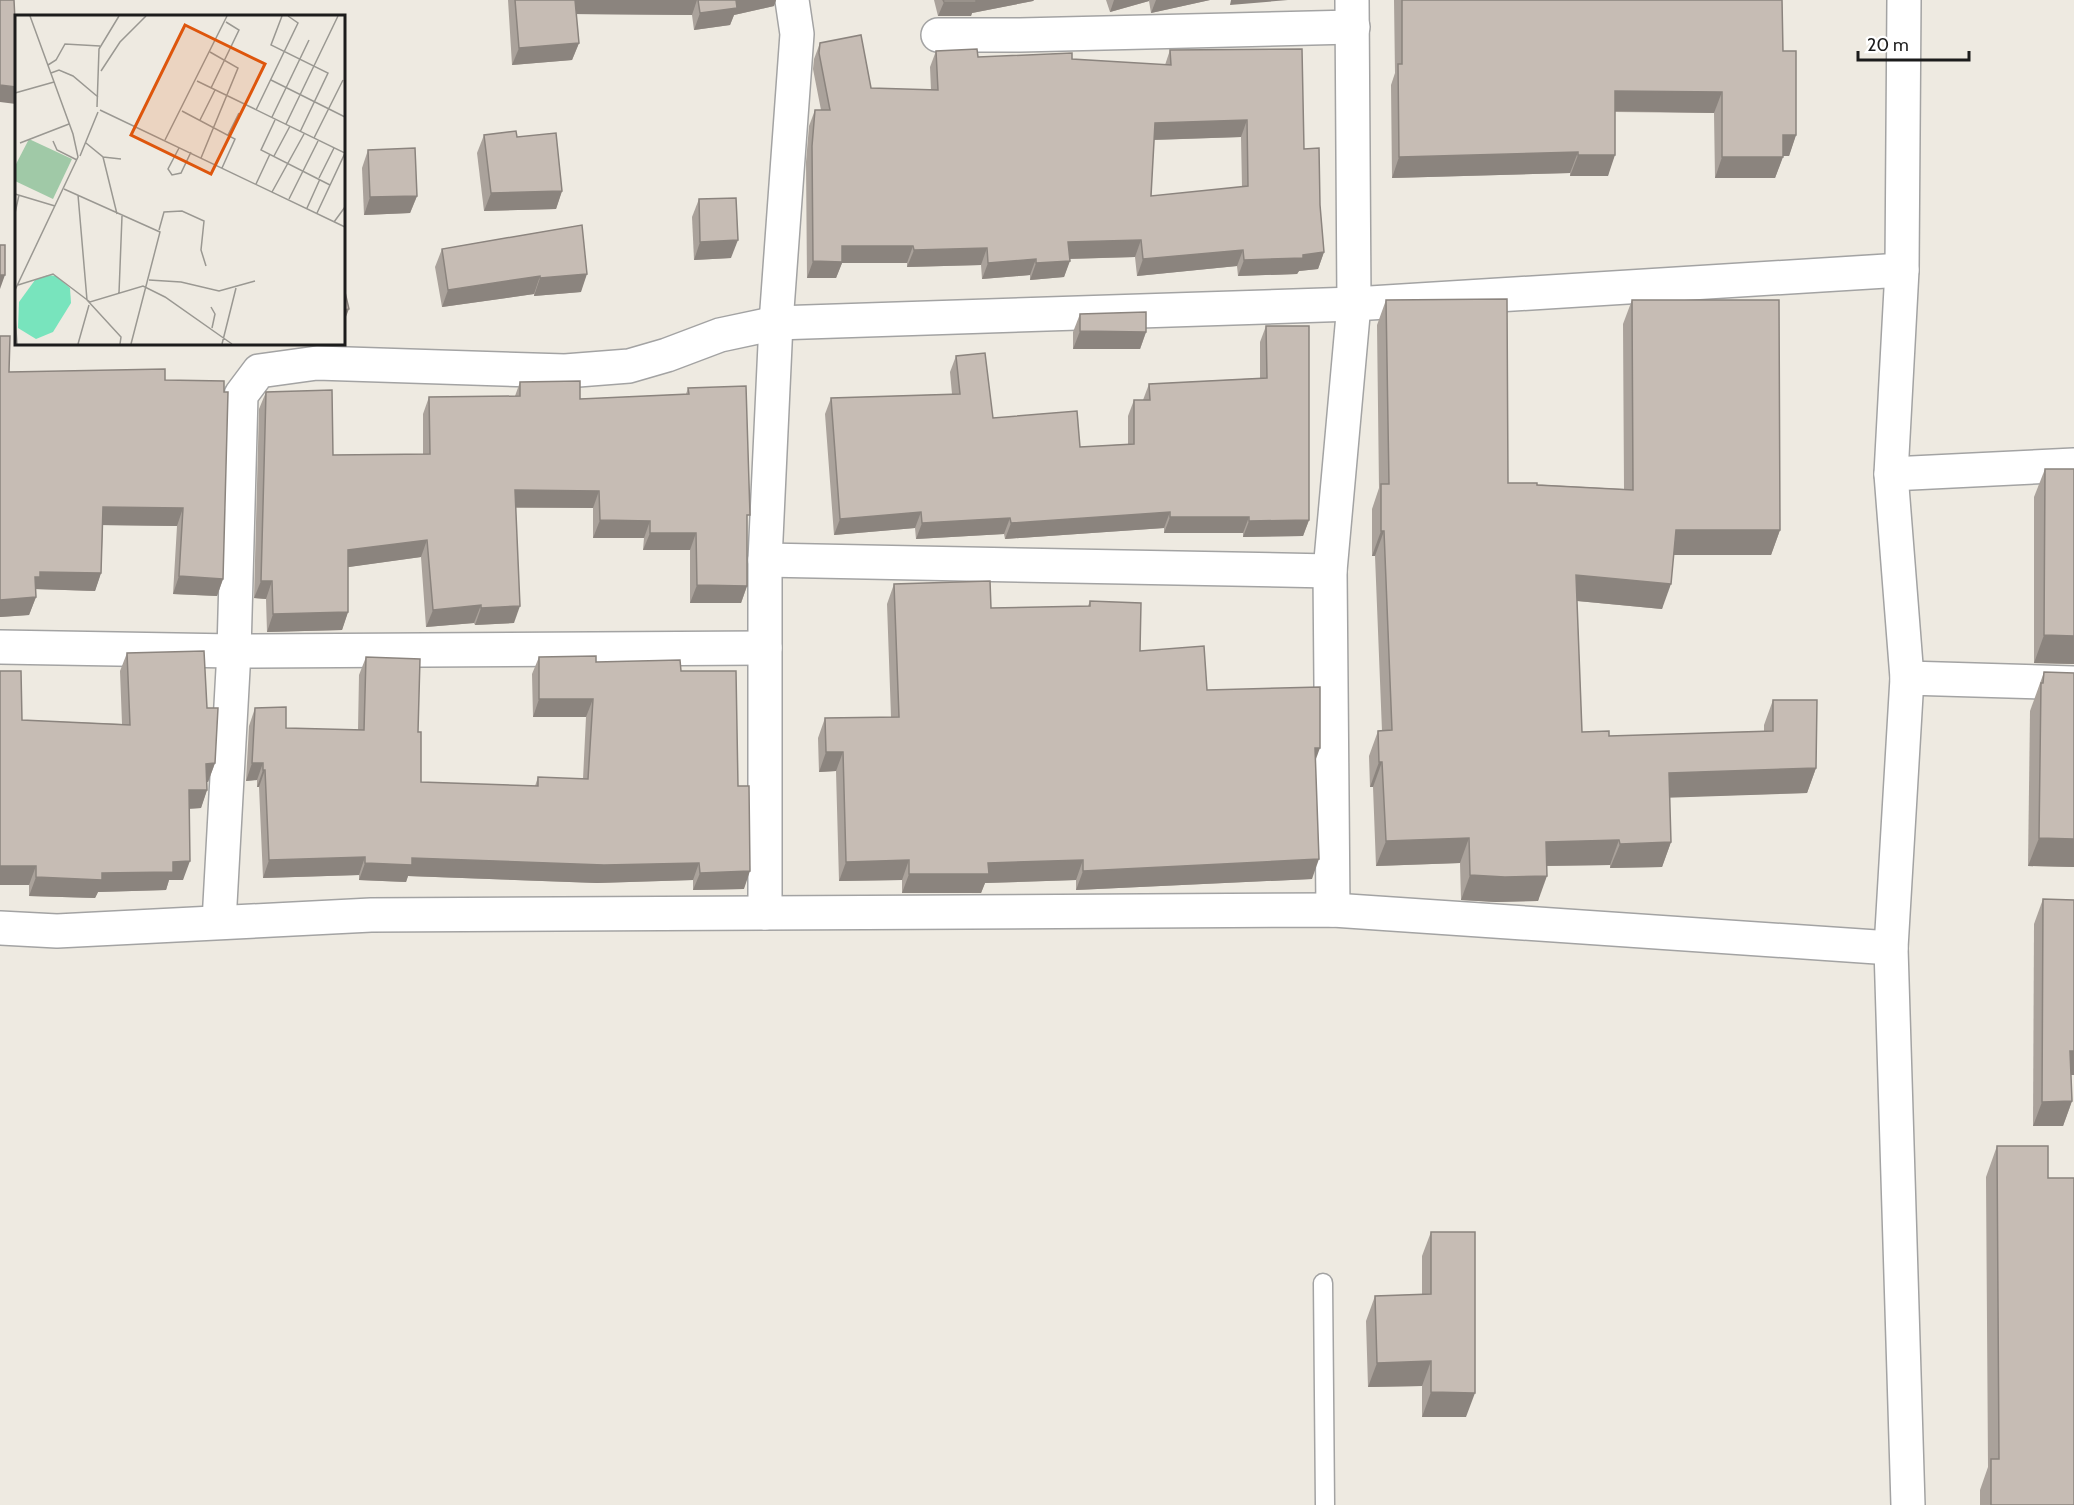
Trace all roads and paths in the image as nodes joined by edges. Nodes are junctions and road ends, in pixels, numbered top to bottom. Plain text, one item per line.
1 (792, 0) edge
2 (1904, 0) edge
3 (1352, 14) edge
4 (938, 35) dead end
5 (1902, 270) junction
6 (1354, 304) junction
7 (776, 323) junction
8 (2074, 465) edge
9 (1891, 474) junction
10 (765, 560) junction
11 (1330, 572) junction
12 (0, 646) edge
13 (765, 648) junction
14 (234, 651) junction
15 (1907, 678) junction
16 (2074, 683) edge
17 (1333, 910) junction
18 (765, 913) junction
19 (219, 922) junction
20 (0, 928) edge
21 (1891, 948) junction
22 (1323, 1283) dead end
23 (1325, 1505) edge
24 (1908, 1505) edge

1 - 7 street
2 - 5 street
3 - 4 street
3 - 6 street
5 - 6 street
5 - 9 street
6 - 7 street
6 - 11 street
7 - 10 street
7 - 14 street
8 - 9 street
9 - 15 street
10 - 11 street
10 - 13 street
11 - 17 street
12 - 14 street
13 - 14 street
13 - 18 street
14 - 19 street
15 - 16 street
15 - 21 street
17 - 18 street
17 - 21 street
18 - 19 street
19 - 20 street
21 - 24 street
22 - 23 lane

